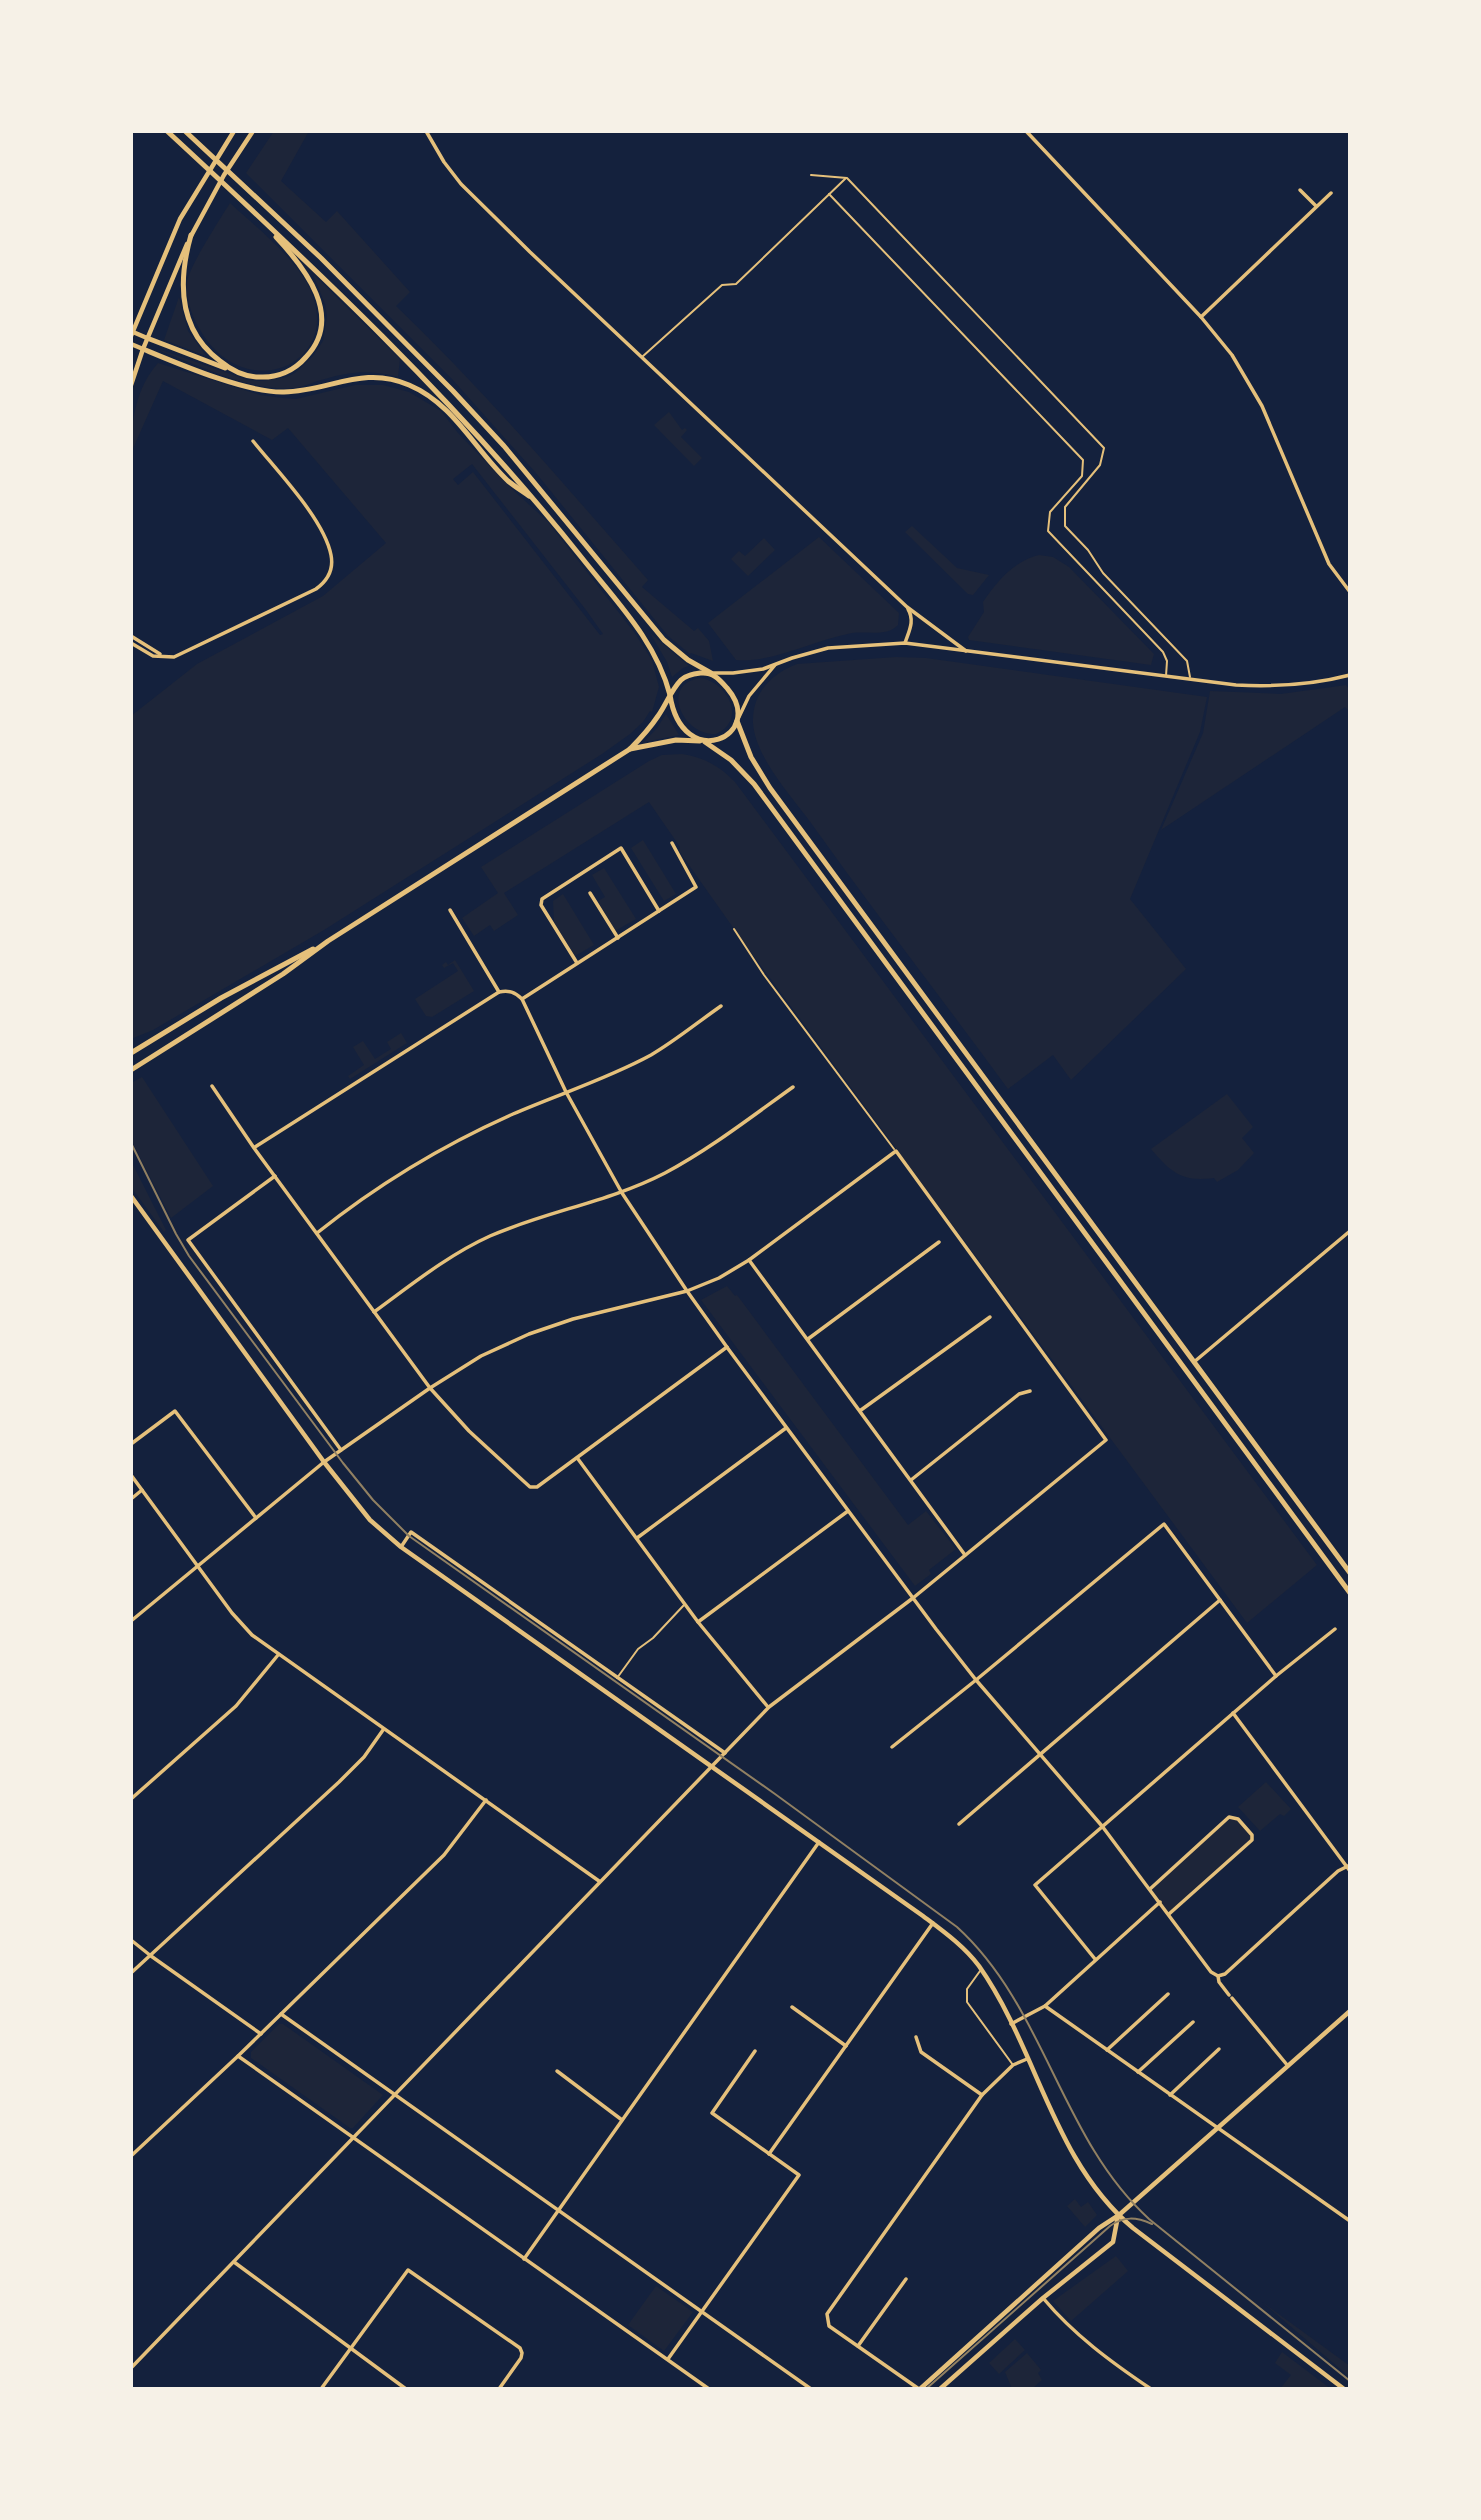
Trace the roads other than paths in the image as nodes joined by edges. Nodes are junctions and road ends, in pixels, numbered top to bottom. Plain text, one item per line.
1 (167, 131) edge
2 (187, 131) edge
3 (234, 131) edge
4 (253, 131) edge
5 (426, 131) edge
6 (1026, 131) edge
7 (811, 175) dead end
8 (847, 178) junction
9 (1300, 190) dead end
10 (1331, 193) dead end
11 (829, 194) junction
12 (243, 201) junction
13 (1316, 206) junction
14 (191, 236) junction
15 (1201, 317) junction
16 (132, 333) edge
17 (147, 338) junction
18 (131, 344) edge
19 (142, 349) junction
20 (641, 358) junction
21 (244, 375) junction
22 (131, 385) edge
23 (253, 441) dead end
24 (537, 502) junction
25 (1350, 592) edge
26 (907, 607) junction
27 (131, 636) edge
28 (131, 643) edge
29 (905, 643) junction
30 (966, 651) junction
31 (162, 655) junction
32 (776, 664) junction
33 (711, 673) junction
34 (1350, 675) edge
35 (1166, 677) junction
36 (1189, 680) junction
37 (670, 695) junction
38 (737, 721) junction
39 (703, 742) junction
40 (630, 749) junction
41 (672, 843) dead end
42 (590, 892) dead end
43 (450, 910) dead end
44 (659, 911) junction
45 (734, 929) dead end
46 (618, 937) junction
47 (328, 941) junction
48 (577, 963) junction
49 (499, 992) junction
50 (522, 999) junction
51 (721, 1006) dead end
52 (131, 1053) edge
53 (131, 1070) edge
54 (212, 1086) dead end
55 (793, 1087) dead end
56 (566, 1091) junction
57 (254, 1148) junction
58 (896, 1152) junction
59 (275, 1176) junction
60 (622, 1193) junction
61 (131, 1196) edge
62 (1350, 1231) edge
63 (317, 1233) junction
64 (939, 1242) dead end
65 (749, 1260) junction
66 (687, 1292) junction
67 (374, 1312) junction
68 (990, 1317) dead end
69 (808, 1339) junction
70 (727, 1347) junction
71 (1194, 1362) junction
72 (430, 1388) junction
73 (1030, 1391) dead end
74 (861, 1410) junction
75 (786, 1428) junction
76 (131, 1444) edge
77 (341, 1450) junction
78 (578, 1459) junction
79 (324, 1462) junction
80 (131, 1475) edge
81 (911, 1480) junction
82 (142, 1490) junction
83 (131, 1499) edge
84 (849, 1511) junction
85 (256, 1518) junction
86 (637, 1538) junction
87 (401, 1547) junction
88 (966, 1555) junction
89 (198, 1566) junction
90 (1350, 1573) edge
91 (1350, 1594) edge
92 (912, 1598) junction
93 (1220, 1600) junction
94 (685, 1605) junction
95 (131, 1621) edge
96 (698, 1622) junction
97 (1335, 1629) dead end
98 (278, 1655) junction
99 (1276, 1676) junction
100 (617, 1678) junction
101 (976, 1680) junction
102 (769, 1707) junction
103 (1233, 1713) junction
104 (383, 1730) junction
105 (892, 1747) dead end
106 (726, 1753) junction
107 (1039, 1753) junction
108 (711, 1767) junction
109 (131, 1799) edge
110 (485, 1800) junction
111 (959, 1824) dead end
112 (1102, 1826) junction
113 (818, 1842) junction
114 (1349, 1868) edge
115 (599, 1881) junction
116 (1150, 1889) junction
117 (1160, 1902) junction
118 (1169, 1914) junction
119 (933, 1923) junction
120 (131, 1940) edge
121 (150, 1956) junction
122 (1095, 1959) junction
123 (981, 1970) junction
124 (131, 1973) edge
125 (1218, 1976) junction
126 (1168, 1994) dead end
127 (1045, 2006) junction
128 (792, 2007) dead end
129 (1350, 2011) edge
130 (281, 2014) junction
131 (1193, 2022) dead end
132 (1011, 2024) junction
133 (261, 2034) junction
134 (916, 2037) dead end
135 (846, 2046) junction
136 (1219, 2049) dead end
137 (1107, 2050) junction
138 (755, 2051) dead end
139 (238, 2056) junction
140 (1027, 2059) junction
141 (1013, 2065) junction
142 (1288, 2066) junction
143 (557, 2071) dead end
144 (1138, 2072) junction
145 (394, 2095) junction
146 (982, 2095) junction
147 (1170, 2095) junction
148 (622, 2120) junction
149 (1217, 2128) junction
150 (354, 2138) junction
151 (769, 2154) junction
152 (131, 2156) edge
153 (559, 2210) junction
154 (1119, 2215) junction
155 (1350, 2221) edge
156 (524, 2259) junction
157 (234, 2262) junction
158 (906, 2279) dead end
159 (1043, 2298) junction
160 (702, 2312) junction
161 (858, 2346) junction
162 (349, 2348) junction
163 (668, 2360) junction
164 (131, 2368) edge
165 (321, 2389) edge
166 (406, 2389) edge
167 (499, 2389) edge
168 (709, 2389) edge
169 (811, 2389) edge
170 (920, 2389) edge
171 (940, 2389) edge
172 (1151, 2389) edge
173 (1344, 2389) edge

1 - 12 main road
2 - 33 main road
3 - 16 street
4 - 14 street
5 - 20 street
6 - 15 street
7 - 8 lane
8 - 11 lane
8 - 36 lane
9 - 13 street
10 - 13 street
11 - 20 lane
11 - 35 lane
12 - 21 main road
12 - 24 main road
13 - 15 street
14 - 17 street
14 - 21 main road
15 - 25 street
16 - 17 street
17 - 19 street
17 - 21 main road
18 - 19 street
19 - 22 street
19 - 24 main road
20 - 26 street
23 - 31 street
24 - 37 main road
26 - 29 street
26 - 30 street
27 - 31 street
28 - 31 street
29 - 30 street
29 - 32 street
30 - 35 street
32 - 33 street
32 - 38 street
33 - 37 main road
33 - 38 main road
34 - 36 street
35 - 36 street
37 - 39 main road
37 - 40 main road
38 - 39 main road
38 - 71 main road
39 - 40 main road
39 - 91 main road
40 - 47 main road
41 - 44 street
42 - 46 street
43 - 49 street
44 - 46 street
44 - 48 street
45 - 58 lane
46 - 48 street
47 - 52 main road
47 - 53 main road
48 - 50 street
49 - 50 street
49 - 57 street
50 - 56 street
51 - 56 street
54 - 57 street
55 - 60 street
56 - 60 street
56 - 63 street
57 - 59 street
58 - 65 street
58 - 88 street
59 - 63 street
59 - 77 street
60 - 66 street
60 - 67 street
61 - 79 street
62 - 71 street
63 - 67 street
64 - 69 street
65 - 66 street
65 - 69 street
66 - 70 street
66 - 72 street
67 - 72 street
68 - 74 street
69 - 74 street
70 - 75 street
70 - 78 street
71 - 90 main road
72 - 77 street
72 - 78 street
73 - 81 street
74 - 81 street
75 - 84 street
75 - 86 street
76 - 85 street
77 - 79 street
78 - 86 street
79 - 85 street
79 - 87 street
80 - 82 street
81 - 88 street
82 - 83 street
82 - 89 street
84 - 92 street
84 - 96 street
85 - 89 street
86 - 94 street
87 - 100 street
87 - 108 street
88 - 92 street
89 - 95 street
89 - 98 street
92 - 101 street
92 - 102 street
93 - 99 street
93 - 101 street
93 - 107 street
94 - 96 street
94 - 100 lane
96 - 102 street
97 - 99 street
98 - 104 street
98 - 109 street
99 - 103 street
100 - 106 street
101 - 105 street
101 - 107 street
102 - 106 street
103 - 112 street
103 - 114 street
104 - 110 street
104 - 121 street
106 - 108 street
107 - 111 street
107 - 112 street
108 - 113 street
108 - 115 street
110 - 115 street
110 - 130 street
112 - 116 street
112 - 122 street
113 - 119 street
113 - 148 street
114 - 125 street
115 - 145 street
116 - 117 street
116 - 118 street
117 - 118 street
117 - 122 street
118 - 125 street
119 - 123 street
119 - 135 street
120 - 121 street
121 - 124 street
121 - 133 street
122 - 127 street
123 - 132 street
123 - 141 lane
125 - 142 street
126 - 137 street
127 - 132 street
127 - 137 street
128 - 135 street
129 - 142 street
130 - 133 street
130 - 145 street
131 - 144 street
132 - 140 street
133 - 139 street
134 - 146 street
135 - 151 street
136 - 147 street
137 - 144 street
138 - 151 street
139 - 150 street
139 - 152 street
140 - 141 street
140 - 154 street
141 - 146 street
142 - 149 street
143 - 148 street
144 - 147 street
145 - 150 street
145 - 153 street
146 - 161 street
147 - 149 street
148 - 153 street
149 - 154 street
149 - 155 street
150 - 156 street
150 - 157 street
151 - 160 street
153 - 156 street
153 - 160 street
154 - 159 street
154 - 170 street
154 - 173 street
156 - 163 street
157 - 162 street
157 - 164 street
158 - 161 street
159 - 171 street
159 - 172 street
160 - 163 street
160 - 169 street
161 - 170 street
162 - 165 street
162 - 166 street
162 - 167 street
163 - 168 street

